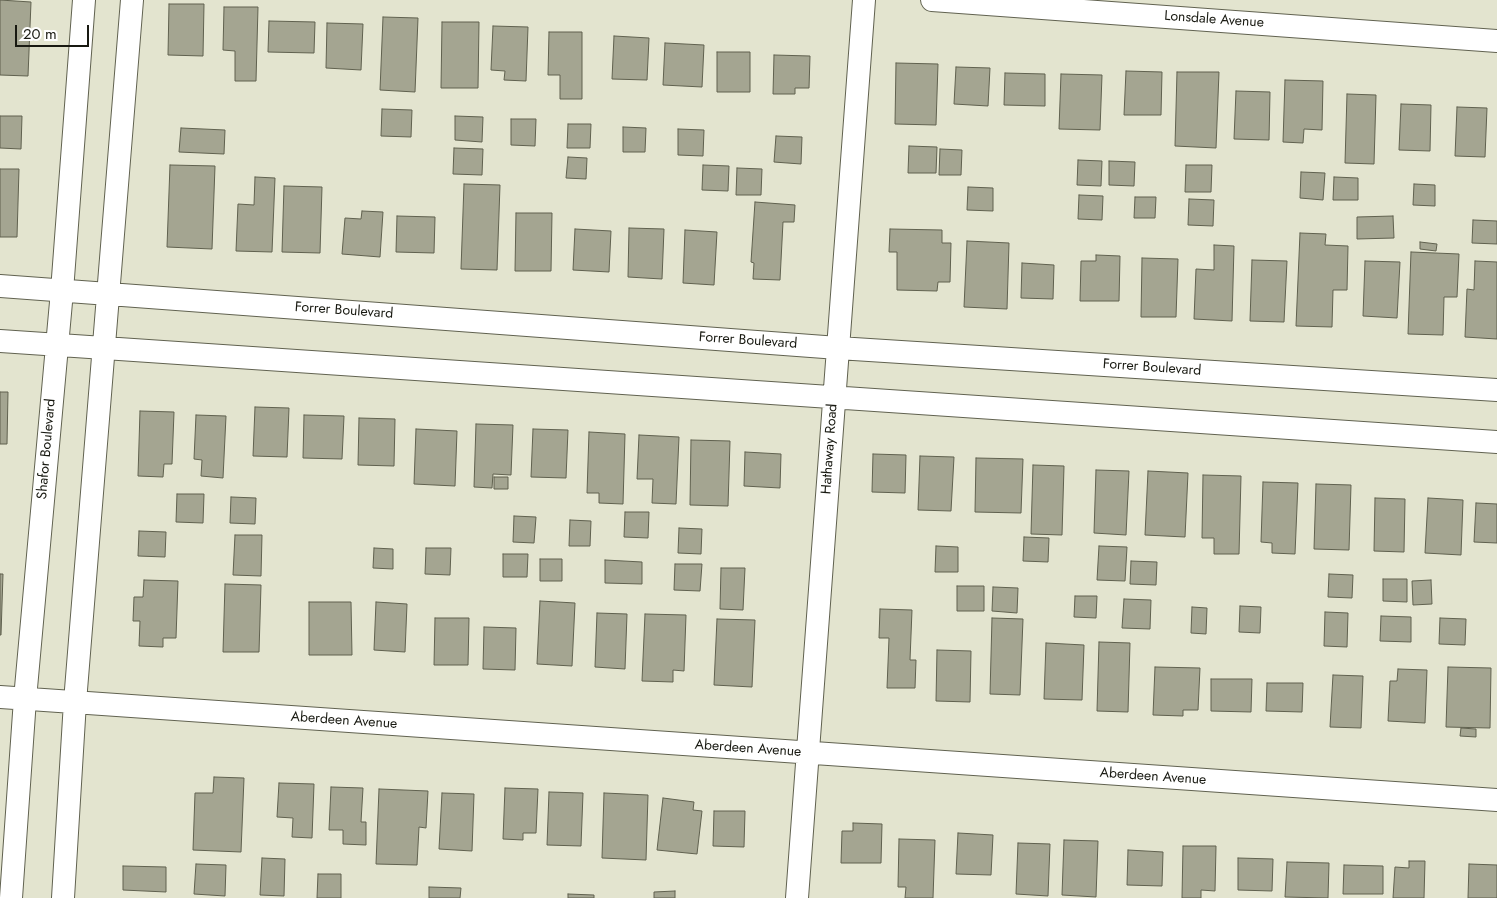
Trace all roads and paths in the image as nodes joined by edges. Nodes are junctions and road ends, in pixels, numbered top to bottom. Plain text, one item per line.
1 (84, 0) edge
2 (132, 0) edge
3 (864, 0) edge
4 (932, 0) edge
5 (1497, 41) edge
6 (0, 286) edge
7 (62, 291) junction
8 (109, 294) junction
9 (0, 340) edge
10 (56, 344) junction
11 (105, 348) junction
12 (838, 348) junction
13 (1497, 390) edge
14 (834, 397) junction
15 (1497, 442) edge
16 (0, 698) edge
17 (25, 699) junction
18 (76, 702) junction
19 (809, 753) junction
20 (1497, 800) edge
21 (11, 898) edge
22 (63, 898) edge
23 (797, 898) edge

1 - 7 street, Shafor Boulevard
2 - 8 street
3 - 12 street, Hathaway Road
4 - 5 street, Lonsdale Avenue
6 - 7 street, Forrer Boulevard
7 - 8 street, Forrer Boulevard
7 - 10 street, Shafor Boulevard
8 - 11 street
8 - 12 street, Forrer Boulevard
9 - 10 street
10 - 11 street
10 - 17 street, Shafor Boulevard
11 - 14 street
11 - 18 street
12 - 13 street, Forrer Boulevard
12 - 14 street, Hathaway Road
14 - 15 street
14 - 19 street, Hathaway Road
16 - 17 street, Aberdeen Avenue
17 - 18 street, Aberdeen Avenue
17 - 21 street, Shafor Boulevard
18 - 19 street, Aberdeen Avenue
18 - 22 street
19 - 20 street, Aberdeen Avenue
19 - 23 street, Hathaway Road

